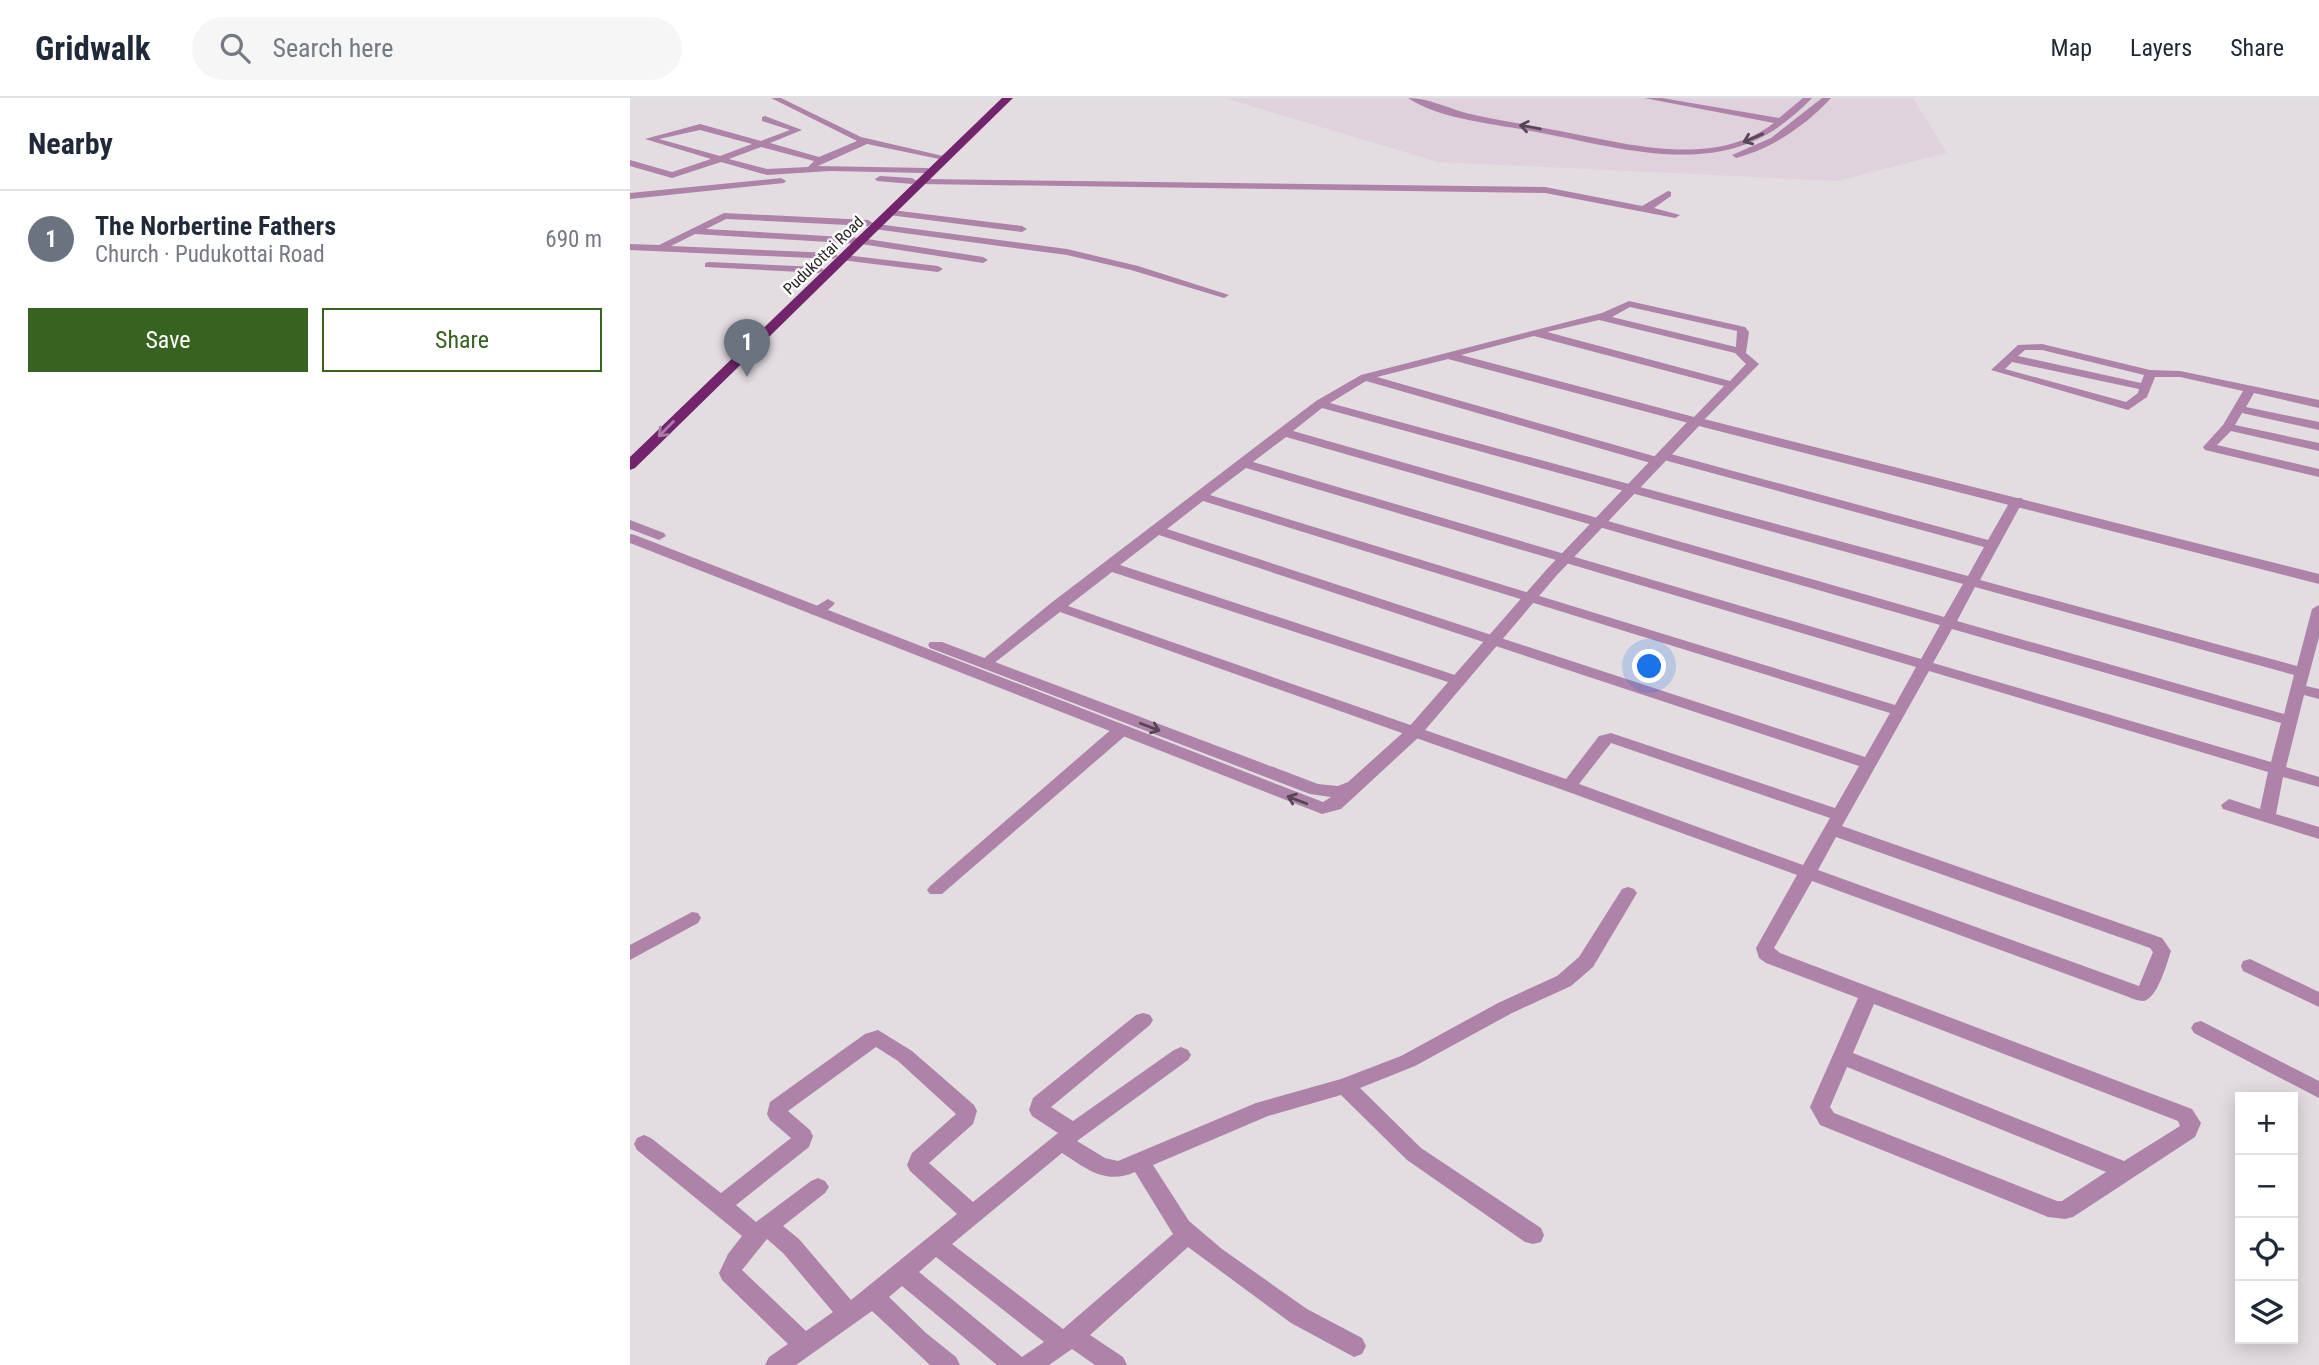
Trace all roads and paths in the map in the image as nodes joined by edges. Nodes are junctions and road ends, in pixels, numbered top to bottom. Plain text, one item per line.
1 (775, 98) edge
2 (1000, 98) edge
3 (1009, 98) edge
4 (1413, 98) edge
5 (1648, 98) edge
6 (1808, 98) edge
7 (1827, 98) edge
8 (765, 120) dead end
9 (1780, 121) junction
10 (866, 141) junction
11 (764, 145) junction
12 (1638, 147) junction
13 (939, 156) junction
14 (720, 160) junction
15 (820, 160) junction
16 (630, 163) edge
17 (812, 169) junction
18 (920, 178) junction
19 (1668, 194) dead end
20 (630, 196) edge
21 (1643, 209) junction
22 (892, 213) junction
23 (1675, 215) dead end
24 (872, 225) junction
25 (1022, 229) dead end
26 (693, 231) junction
27 (855, 241) junction
28 (663, 246) junction
29 (630, 247) edge
30 (839, 257) junction
31 (983, 260) dead end
32 (709, 265) dead end
33 (938, 269) dead end
34 (819, 270) junction
35 (1224, 295) dead end
36 (1599, 317) junction
37 (760, 324) junction
38 (775, 324) junction
39 (1534, 332) junction
40 (1740, 351) junction
41 (2063, 352) junction
42 (1448, 355) junction
43 (2010, 358) junction
44 (2106, 362) junction
45 (2053, 369) junction
46 (2150, 373) junction
47 (1365, 377) junction
48 (2094, 378) junction
49 (1732, 385) junction
50 (2045, 385) junction
51 (2145, 387) junction
52 (2250, 390) junction
53 (2080, 394) junction
54 (1320, 404) junction
55 (2319, 404) edge
56 (2239, 409) junction
57 (1696, 421) junction
58 (2228, 426) junction
59 (2319, 426) edge
60 (1283, 432) junction
61 (630, 447) edge
62 (2319, 447) edge
63 (1660, 458) junction
64 (1243, 463) junction
65 (630, 465) edge
66 (2319, 472) edge
67 (1632, 489) junction
68 (1200, 496) junction
69 (2017, 501) junction
70 (1600, 522) junction
71 (630, 524) edge
72 (1158, 530) junction
73 (630, 538) edge
74 (1992, 545) junction
75 (1566, 558) junction
76 (1111, 567) junction
77 (2319, 579) edge
78 (1971, 582) junction
79 (1532, 596) junction
80 (1056, 606) junction
81 (822, 607) junction
82 (2319, 609) edge
83 (1948, 622) junction
84 (1494, 640) junction
85 (2313, 657) edge
86 (984, 664) junction
87 (1925, 665) junction
88 (2302, 672) junction
89 (1459, 681) junction
90 (2298, 688) junction
91 (2319, 694) edge
92 (1899, 711) junction
93 (2290, 721) junction
94 (1115, 724) junction
95 (1414, 732) junction
96 (1869, 764) junction
97 (2277, 769) junction
98 (2319, 782) edge
99 (1569, 786) junction
100 (2229, 805) dead end
101 (2267, 817) junction
102 (1836, 823) junction
103 (2319, 833) edge
104 (1808, 873) junction
105 (936, 890) dead end
106 (1628, 893) dead end
107 (692, 918) dead end
108 (630, 953) edge
109 (2250, 966) dead end
110 (1869, 994) junction
111 (2319, 1000) edge
112 (1143, 1020) dead end
113 (2201, 1028) dead end
114 (1181, 1055) dead end
115 (1842, 1057) junction
116 (1345, 1086) junction
117 (2319, 1090) edge
118 (1067, 1137) junction
119 (644, 1144) dead end
120 (1140, 1162) junction
121 (2126, 1171) junction
122 (818, 1187) dead end
123 (721, 1205) junction
124 (973, 1215) junction
125 (762, 1231) junction
126 (1188, 1234) junction
127 (1533, 1236) dead end
128 (936, 1244) junction
129 (901, 1271) junction
130 (873, 1296) junction
131 (849, 1314) junction
132 (1067, 1339) junction
133 (805, 1345) junction
134 (1354, 1346) dead end
135 (777, 1365) edge
136 (948, 1365) edge
137 (1014, 1365) edge
138 (1029, 1365) edge
139 (1115, 1365) edge

1 - 10 street
2 - 13 highway, Pudukottai Road
3 - 18 highway, Pudukottai Road
12 -> 4 street
5 - 9 street
6 - 9 street
7 - 12 street
8 - 11 street
9 -> 12 street
10 - 13 street
10 - 15 street
11 - 14 street
11 - 14 street
11 - 15 street
13 - 18 highway, Pudukottai Road
14 - 16 street
14 - 17 street
15 - 17 street
17 - 18 street
18 - 20 street
18 - 21 street
18 - 22 highway, Pudukottai Road
18 - 24 highway, Pudukottai Road
19 - 21 street
21 - 23 street
22 - 24 highway, Pudukottai Road
22 - 25 street
24 - 26 street
24 - 27 highway, Pudukottai Road
24 - 35 street
26 - 27 street
26 - 28 street
27 - 30 highway, Pudukottai Road
27 - 31 street
28 - 29 street
28 - 30 street
30 - 33 street
30 - 34 highway, Pudukottai Road
30 - 38 highway, Pudukottai Road
32 - 34 street
34 - 37 highway, Pudukottai Road
36 - 39 street
36 - 40 street
36 - 40 street
37 - 38 highway
37 - 61 highway, Pudukottai Road
38 -> 65 highway, Pudukottai Road
39 - 42 street
39 - 49 street
40 - 49 street
41 - 43 street
41 - 44 street
41 - 45 street
42 - 47 street
42 - 57 street
43 - 45 street
43 - 50 street
44 - 46 street
44 - 48 street
45 - 48 street
45 - 50 street
46 - 51 street
46 - 52 street
47 - 54 street
47 - 63 street
48 - 51 street
48 - 53 street
49 - 57 street
50 - 53 street
51 - 53 street
52 - 55 street
52 - 56 street
54 - 60 street
54 - 67 street
56 - 58 street
56 - 59 street
57 - 63 street
57 - 69 street
58 - 62 street
58 - 66 street
60 - 64 street
60 - 70 street
63 - 67 street
63 - 74 street
64 - 68 street
64 - 75 street
67 - 70 street
67 - 78 street
68 - 72 street
68 - 79 street
69 - 74 street
69 - 77 street
70 - 75 street
70 - 83 street
71 - 81 street
72 - 76 street
72 - 84 street
73 - 81 street
74 - 78 street
75 - 79 street
75 - 87 street
76 - 80 street
76 - 89 street
78 - 83 street
78 - 88 street
79 - 84 street
79 - 92 street
80 - 86 street
80 - 95 street
81 - 86 street
81 - 94 street
82 - 85 street
83 - 87 street
83 - 93 street
84 - 89 street
84 - 96 street
85 - 88 street
86 - 94 street
87 - 92 street
87 - 97 street
88 - 90 street
89 - 95 street
90 - 91 street
90 - 93 street
92 - 96 street
93 - 97 street
94 - 95 street
94 - 105 street
95 - 99 street
96 - 102 street
97 - 98 street
97 - 101 street
99 - 102 street
99 - 104 street
100 - 101 street
101 - 103 street
102 - 104 street
102 - 104 street
104 - 110 street
106 - 116 street
107 - 108 street
109 - 111 street
110 - 115 street
110 - 121 street
112 - 118 street
113 - 117 street
114 - 118 street
115 - 121 street
115 - 121 street
116 - 120 street
116 - 127 street
118 - 120 street
118 - 124 street
119 - 123 street
120 - 126 street
122 - 125 street
123 - 124 street
123 - 125 street
124 - 128 street
125 - 131 street
125 - 133 street
126 - 132 street
126 - 134 street
128 - 129 street
128 - 132 street
129 - 130 street
129 - 137 street
130 - 131 street
130 - 136 street
131 - 133 street
132 - 138 street
132 - 139 street
133 - 135 street

